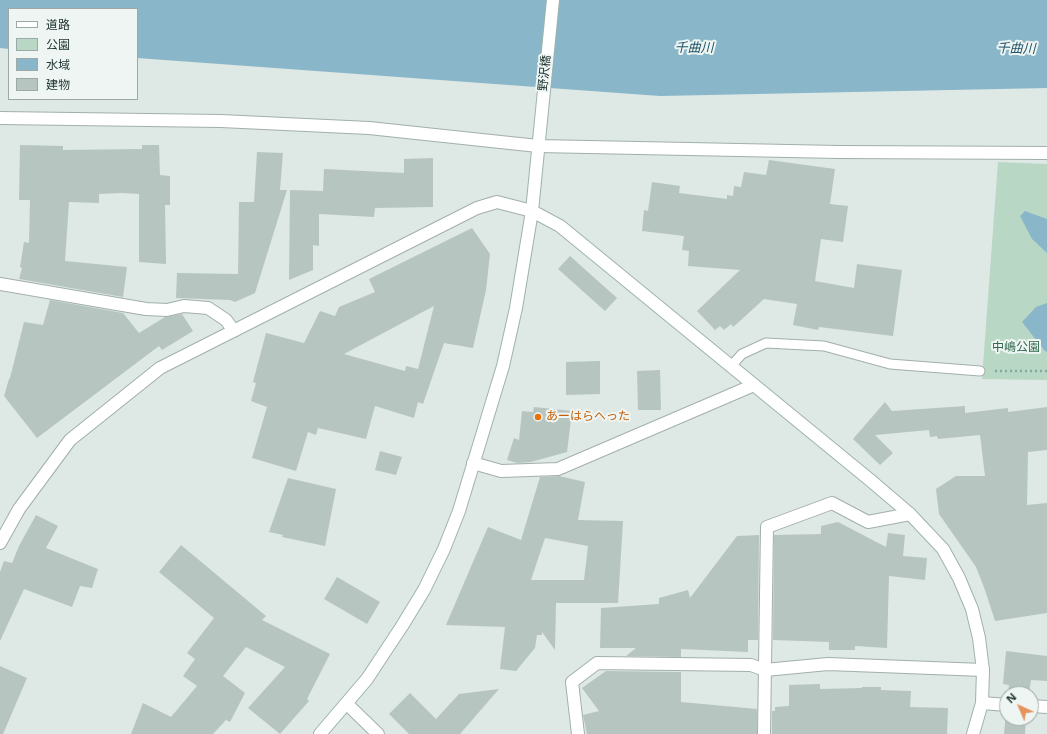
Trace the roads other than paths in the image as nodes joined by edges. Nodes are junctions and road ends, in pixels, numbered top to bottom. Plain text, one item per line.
1 (553, 0) edge
2 (0, 118) edge
3 (538, 146) junction
4 (1047, 152) edge
5 (532, 211) junction
6 (0, 284) edge
7 (234, 331) junction
8 (731, 366) junction
9 (980, 371) road end
10 (754, 385) junction
11 (473, 464) junction
12 (910, 514) junction
13 (0, 542) edge
14 (765, 670) junction
15 (983, 670) junction
16 (982, 703) junction
17 (347, 704) junction
18 (999, 704) edge
19 (320, 734) edge
20 (378, 734) edge
21 (578, 734) edge
22 (764, 734) edge
23 (973, 734) edge

1 - 3 street, 野沢橋
2 - 3 street
3 - 4 street
3 - 5 street, 野沢橋
5 - 7 street
5 - 8 street
5 - 11 street, 野沢橋
6 - 7 street
7 - 13 street
8 - 9 lane
8 - 10 street
10 - 11 street
10 - 12 street
11 - 17 street, 野沢橋
12 - 14 street
12 - 15 street
14 - 15 street
14 - 21 street
14 - 22 street
15 - 16 street
16 - 18 street
16 - 23 street
17 - 19 street, 野沢橋
17 - 20 street

